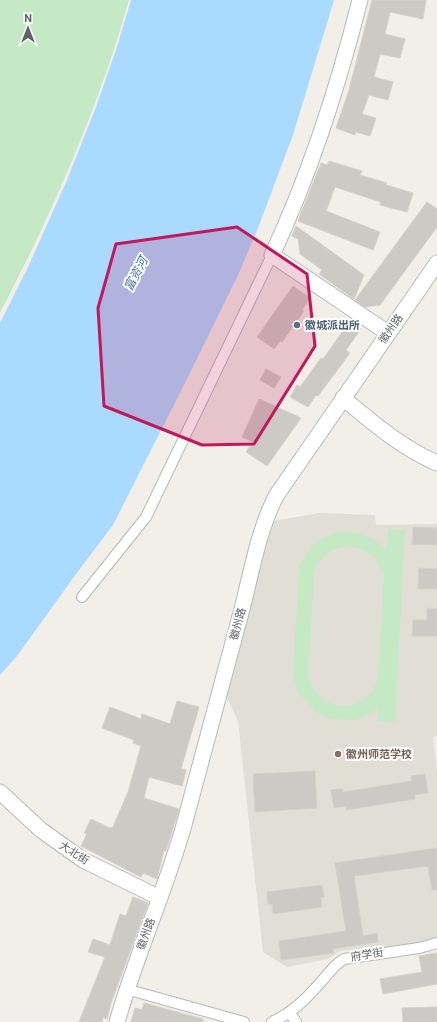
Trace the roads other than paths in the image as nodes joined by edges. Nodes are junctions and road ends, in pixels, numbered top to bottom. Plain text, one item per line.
1 (360, 0) edge
2 (272, 255) junction
3 (437, 263) edge
4 (388, 333) junction
5 (343, 398) junction
6 (437, 463) edge
7 (82, 598) dead end
8 (0, 792) edge
9 (160, 898) junction
10 (437, 943) edge
11 (126, 989) junction
12 (290, 1013) junction
13 (117, 1022) edge
14 (244, 1022) edge
15 (272, 1022) edge
16 (296, 1022) edge

1 - 2 main road
2 - 4 main road
2 - 7 street
3 - 4 main road, 徽州路
4 - 5 main road, 徽州路
5 - 6 main road
5 - 9 main road, 徽州路
8 - 9 main road, 大北街
9 - 11 main road, 徽州路
10 - 12 street, 府学街
11 - 13 main road, 徽州路
11 - 14 street
12 - 15 street, 府学街
12 - 16 street

